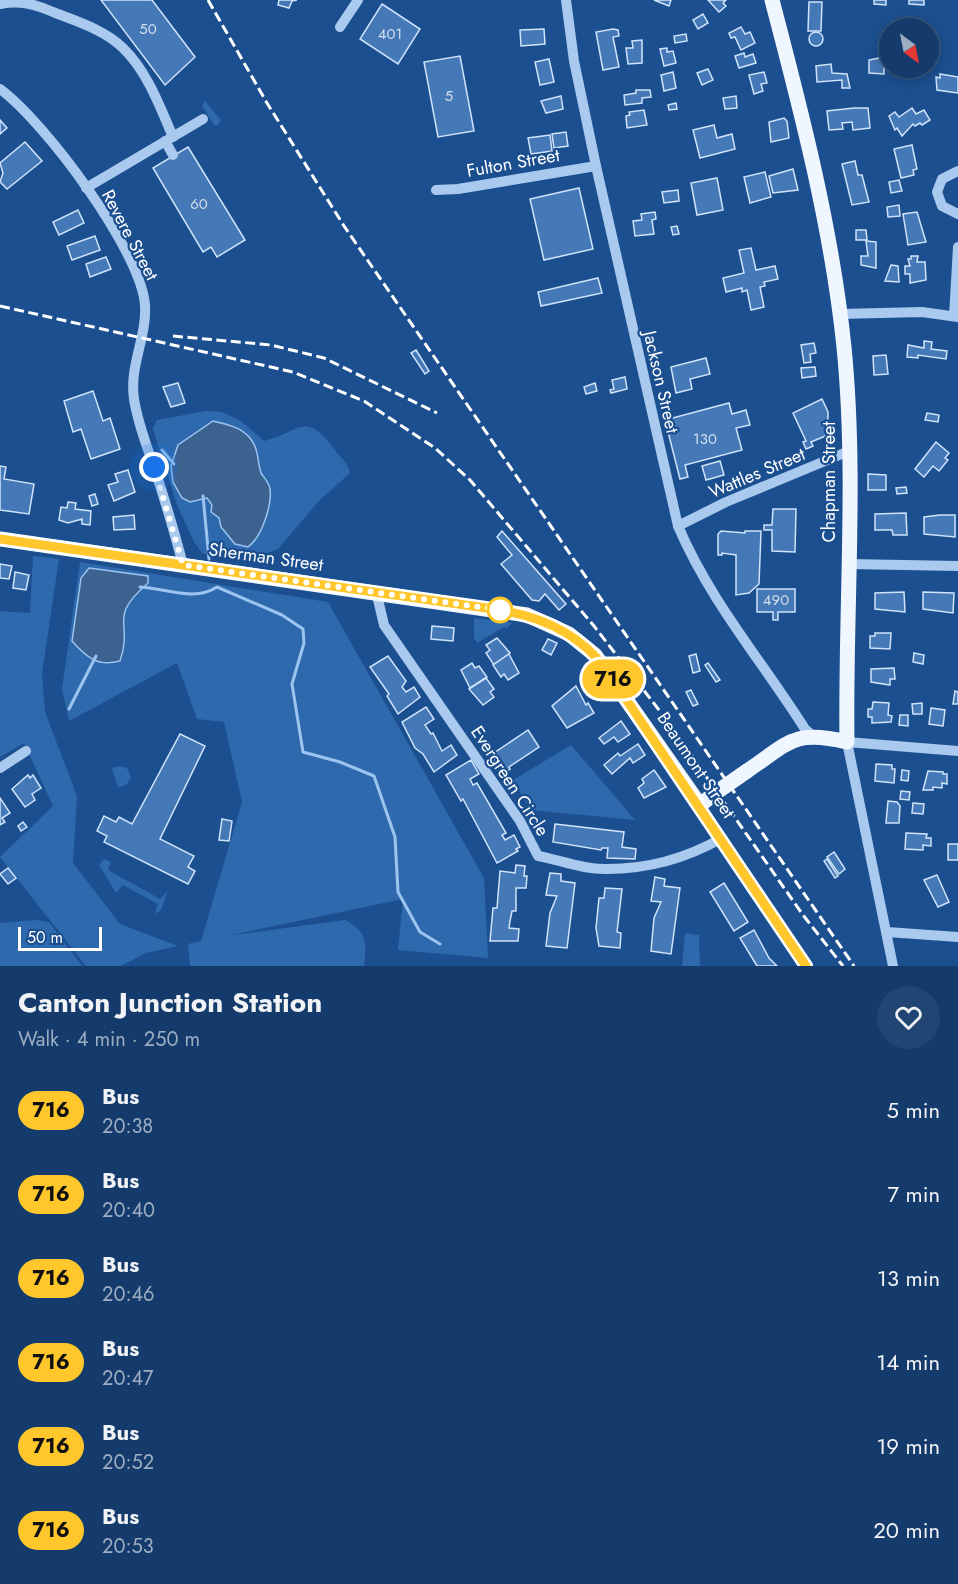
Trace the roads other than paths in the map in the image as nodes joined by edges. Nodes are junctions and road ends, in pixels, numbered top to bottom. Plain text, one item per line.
1 (358, 0) edge
2 (566, 0) edge
3 (775, 3) edge
4 (0, 4) edge
5 (340, 27) dead end
6 (0, 89) edge
7 (203, 119) dead end
8 (169, 139) junction
9 (173, 155) dead end
10 (596, 166) junction
11 (958, 171) edge
12 (86, 188) junction
13 (436, 190) dead end
14 (958, 214) edge
15 (958, 247) edge
16 (840, 314) junction
17 (956, 316) edge
18 (849, 452) junction
19 (678, 526) junction
20 (0, 539) edge
21 (849, 564) junction
22 (183, 565) junction
23 (958, 566) edge
24 (376, 591) junction
25 (527, 615) joint
26 (813, 736) junction
27 (847, 742) junction
28 (26, 751) dead end
29 (958, 751) edge
30 (0, 768) edge
31 (700, 805) junction
32 (722, 838) junction
33 (887, 932) junction
34 (958, 937) edge
35 (806, 966) edge
36 (893, 966) edge

1 - 5 street
2 - 10 street, Jackson Street
3 - 16 main road, Chapman Street
4 - 8 street
6 - 12 street, Revere Street
7 - 8 street
8 - 9 street
8 - 12 street
10 - 13 street, Fulton Street
10 - 19 street, Jackson Street
11 - 14 street
12 - 22 street, Revere Street
15 - 17 street
16 - 17 street
16 - 18 main road, Chapman Street
18 - 19 street, Wattles Street
18 - 21 main road, Chapman Street
19 - 26 street, Jackson Street
20 - 22 main road, Sherman Street
21 - 23 street
21 - 27 main road, Chapman Street
22 - 24 main road, Sherman Street
24 - 25 main road, Sherman Street
24 - 32 street, Evergreen Circle
25 - 31 main road, Beaumont Street
26 - 27 main road
26 - 31 main road, bridge
27 - 29 street
27 - 33 street, Chapman Street
28 - 30 street
31 - 32 street, Beaumont Street
32 - 35 street, Beaumont Street
33 - 34 street
33 - 36 street, Chapman Street

